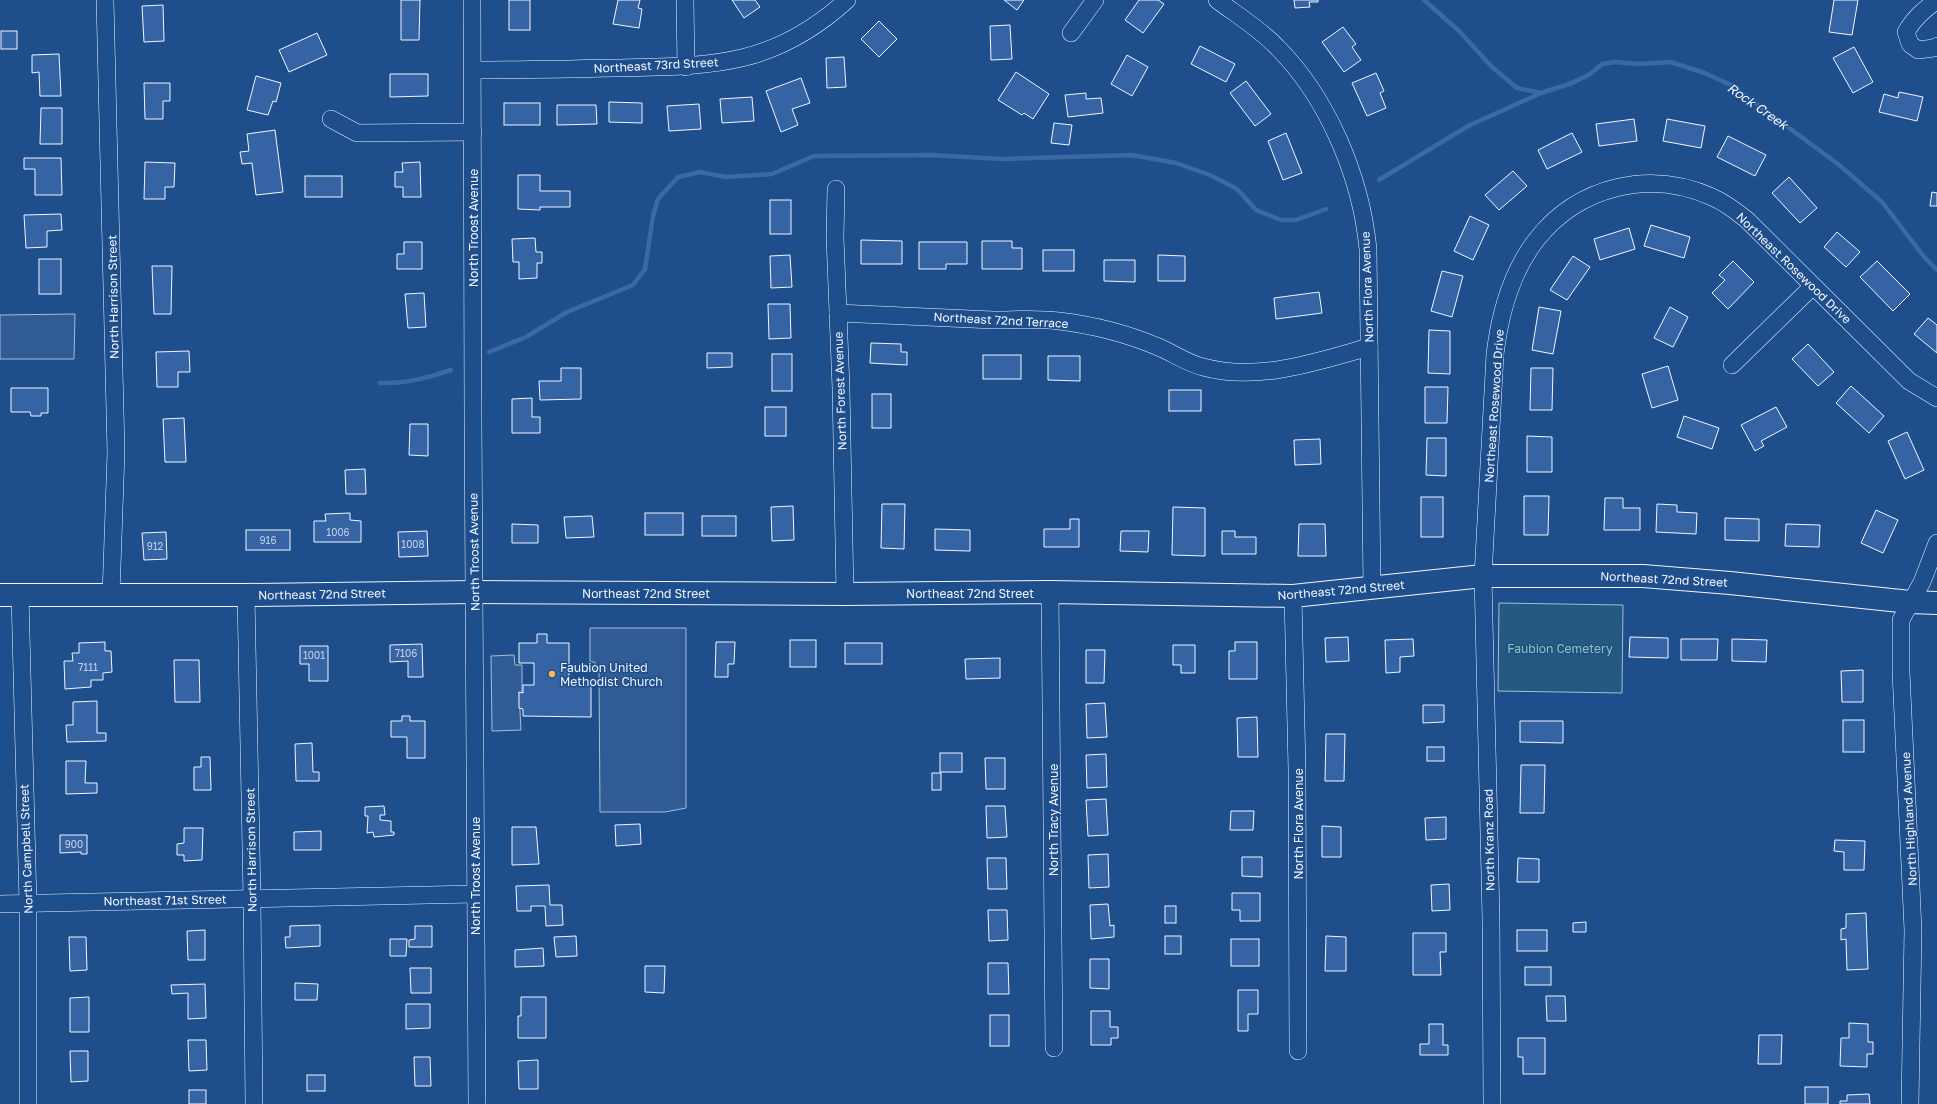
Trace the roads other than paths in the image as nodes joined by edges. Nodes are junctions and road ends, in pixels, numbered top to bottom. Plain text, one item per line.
1 (105, 0) edge
2 (472, 0) edge
3 (685, 0) edge
4 (846, 0) edge
5 (1095, 0) edge
6 (1936, 0) edge
7 (1227, 3) edge
8 (1071, 33) dead end
9 (1937, 46) edge
10 (686, 67) junction
11 (473, 70) junction
12 (332, 119) dead end
13 (473, 132) junction
14 (836, 188) dead end
15 (1813, 286) junction
16 (838, 313) junction
17 (1369, 347) junction
18 (1732, 365) dead end
19 (1937, 398) edge
20 (1937, 543) edge
21 (1483, 576) junction
22 (1372, 589) junction
23 (475, 592) junction
24 (1050, 592) junction
25 (845, 594) junction
26 (10, 595) edge
27 (111, 595) junction
28 (246, 595) junction
29 (1293, 596) junction
30 (1910, 602) junction
31 (1937, 603) edge
32 (475, 894) junction
33 (252, 898) junction
34 (0, 904) edge
35 (28, 904) junction
36 (1054, 1048) dead end
37 (1298, 1051) dead end
38 (28, 1104) edge
39 (254, 1104) edge
40 (477, 1104) edge
41 (1492, 1104) edge
42 (1910, 1104) edge

1 - 27 street, North Harrison Street
2 - 11 street, North Troost Avenue
3 - 10 street
4 - 10 street, Northeast 73rd Street
5 - 8 street
6 - 9 street
7 - 17 street, North Flora Avenue
10 - 11 street, Northeast 73rd Street
11 - 13 street, North Troost Avenue
12 - 13 street
13 - 23 street, North Troost Avenue
14 - 16 street, North Forest Avenue
15 - 18 street
15 - 19 street, Northeast Rosewood Drive
15 - 21 street, Northeast Rosewood Drive
16 - 17 street, Northeast 72nd Terrace
16 - 25 street, North Forest Avenue
17 - 22 street, North Flora Avenue
20 - 30 street, North Highland Avenue
21 - 22 main road, Northeast 72nd Street
21 - 30 main road, Northeast 72nd Street
21 - 41 street, North Kranz Road
22 - 29 main road, Northeast 72nd Street
23 - 25 main road, Northeast 72nd Street
23 - 28 main road, Northeast 72nd Street
23 - 32 street, North Troost Avenue
24 - 25 main road, Northeast 72nd Street
24 - 29 main road, Northeast 72nd Street
24 - 36 street, North Tracy Avenue
26 - 27 main road, Northeast 72nd Street
26 - 35 street, North Campbell Street
27 - 28 main road, Northeast 72nd Street
28 - 33 street, North Harrison Street
29 - 37 street, North Flora Avenue
30 - 31 main road, Northeast 72nd Street
30 - 42 street, North Highland Avenue
32 - 33 street, Northeast 71st Street
32 - 40 street, North Troost Avenue
33 - 35 street, Northeast 71st Street
33 - 39 street, North Harrison Street
34 - 35 street, Northeast 71st Street
35 - 38 street, North Campbell Street

